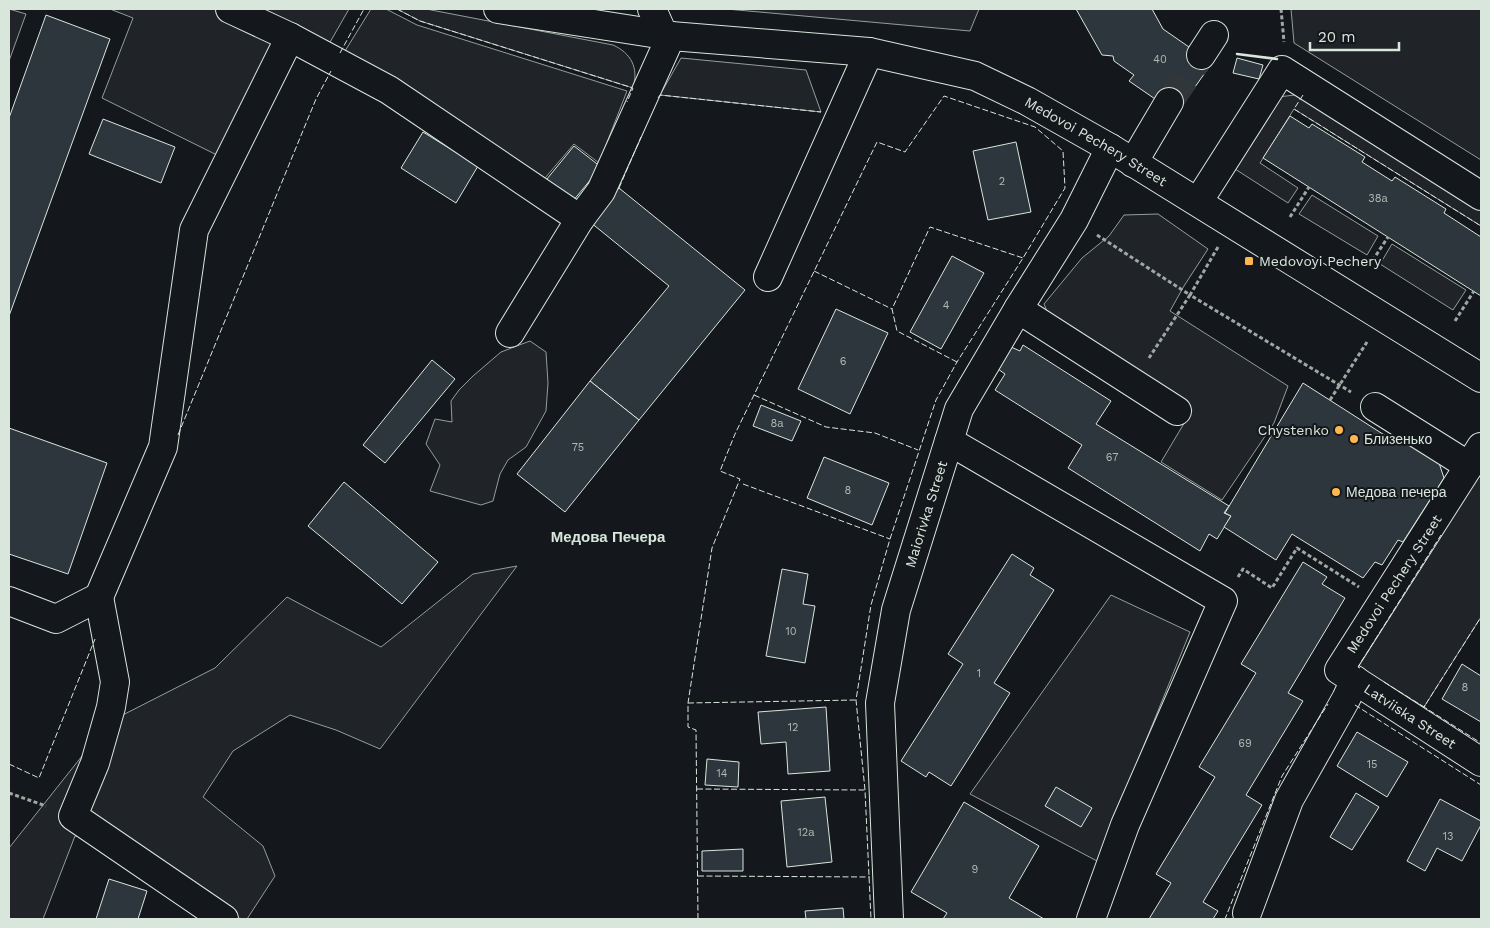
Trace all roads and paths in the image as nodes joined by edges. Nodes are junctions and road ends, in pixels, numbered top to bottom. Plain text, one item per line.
1 (230, 9) edge
2 (498, 9) edge
3 (652, 9) edge
4 (667, 35) junction
5 (290, 37) junction
6 (869, 52) junction
7 (1169, 102) tunnel mouth
8 (1110, 148) junction
9 (1133, 163) junction
10 (1310, 187) dead end
11 (1481, 196) edge
12 (1198, 202) junction
13 (1290, 217) dead end
14 (580, 219) junction
15 (1074, 220) junction
16 (1388, 237) dead end
17 (1220, 245) dead end
18 (1369, 266) dead end
19 (768, 278) dead end
20 (1474, 291) dead end
21 (1190, 295) junction
22 (1018, 309) junction
23 (1454, 321) dead end
24 (510, 333) dead end
25 (1368, 339) dead end
26 (1481, 378) edge
27 (1133, 383) junction
28 (1340, 385) junction
29 (1330, 400) dead end
30 (1375, 408) joint
31 (1177, 411) dead end
32 (949, 441) junction
33 (1475, 457) edge
34 (99, 597) junction
35 (9, 601) edge
36 (1223, 601) junction
37 (1382, 602) junction
38 (1347, 675) junction
39 (1481, 762) edge
40 (9, 793) edge
41 (73, 816) junction
42 (1247, 913) dead end
43 (224, 919) edge
44 (889, 919) edge
45 (1091, 919) edge

1 - 5 street
2 - 4 street, Medovoi Pechery Street
3 - 4 street
4 - 6 street, Medovoi Pechery Street
4 - 14 street
5 - 14 street
5 - 34 street
6 - 8 street, Medovoi Pechery Street
6 - 19 street
7 - 9 street
8 - 9 street, Medovoi Pechery Street
8 - 15 street, Maiorivka Street
9 - 12 street, Medovoi Pechery Street
10 - 13 path
11 - 12 street
12 - 26 street, Medovoi Pechery Street
14 - 24 street
15 - 21 path
15 - 22 street, Maiorivka Street
16 - 18 path
17 - 21 path
20 - 23 path
21 - 27 path
21 - 28 path
22 - 27 street
22 - 32 street, Maiorivka Street
25 - 28 path
27 - 31 street
28 - 29 path
28 - 30 path
30 - 33 street
32 - 36 street
32 - 44 street, Maiorivka Street
33 - 37 street, Medovoi Pechery Street
34 - 35 street
34 - 41 street
36 - 37 path
36 - 45 street
37 - 38 street, Medovoi Pechery Street
38 - 39 street, Latviiska Street
38 - 42 street, Medovoi Pechery Street
40 - 41 path
41 - 43 street

